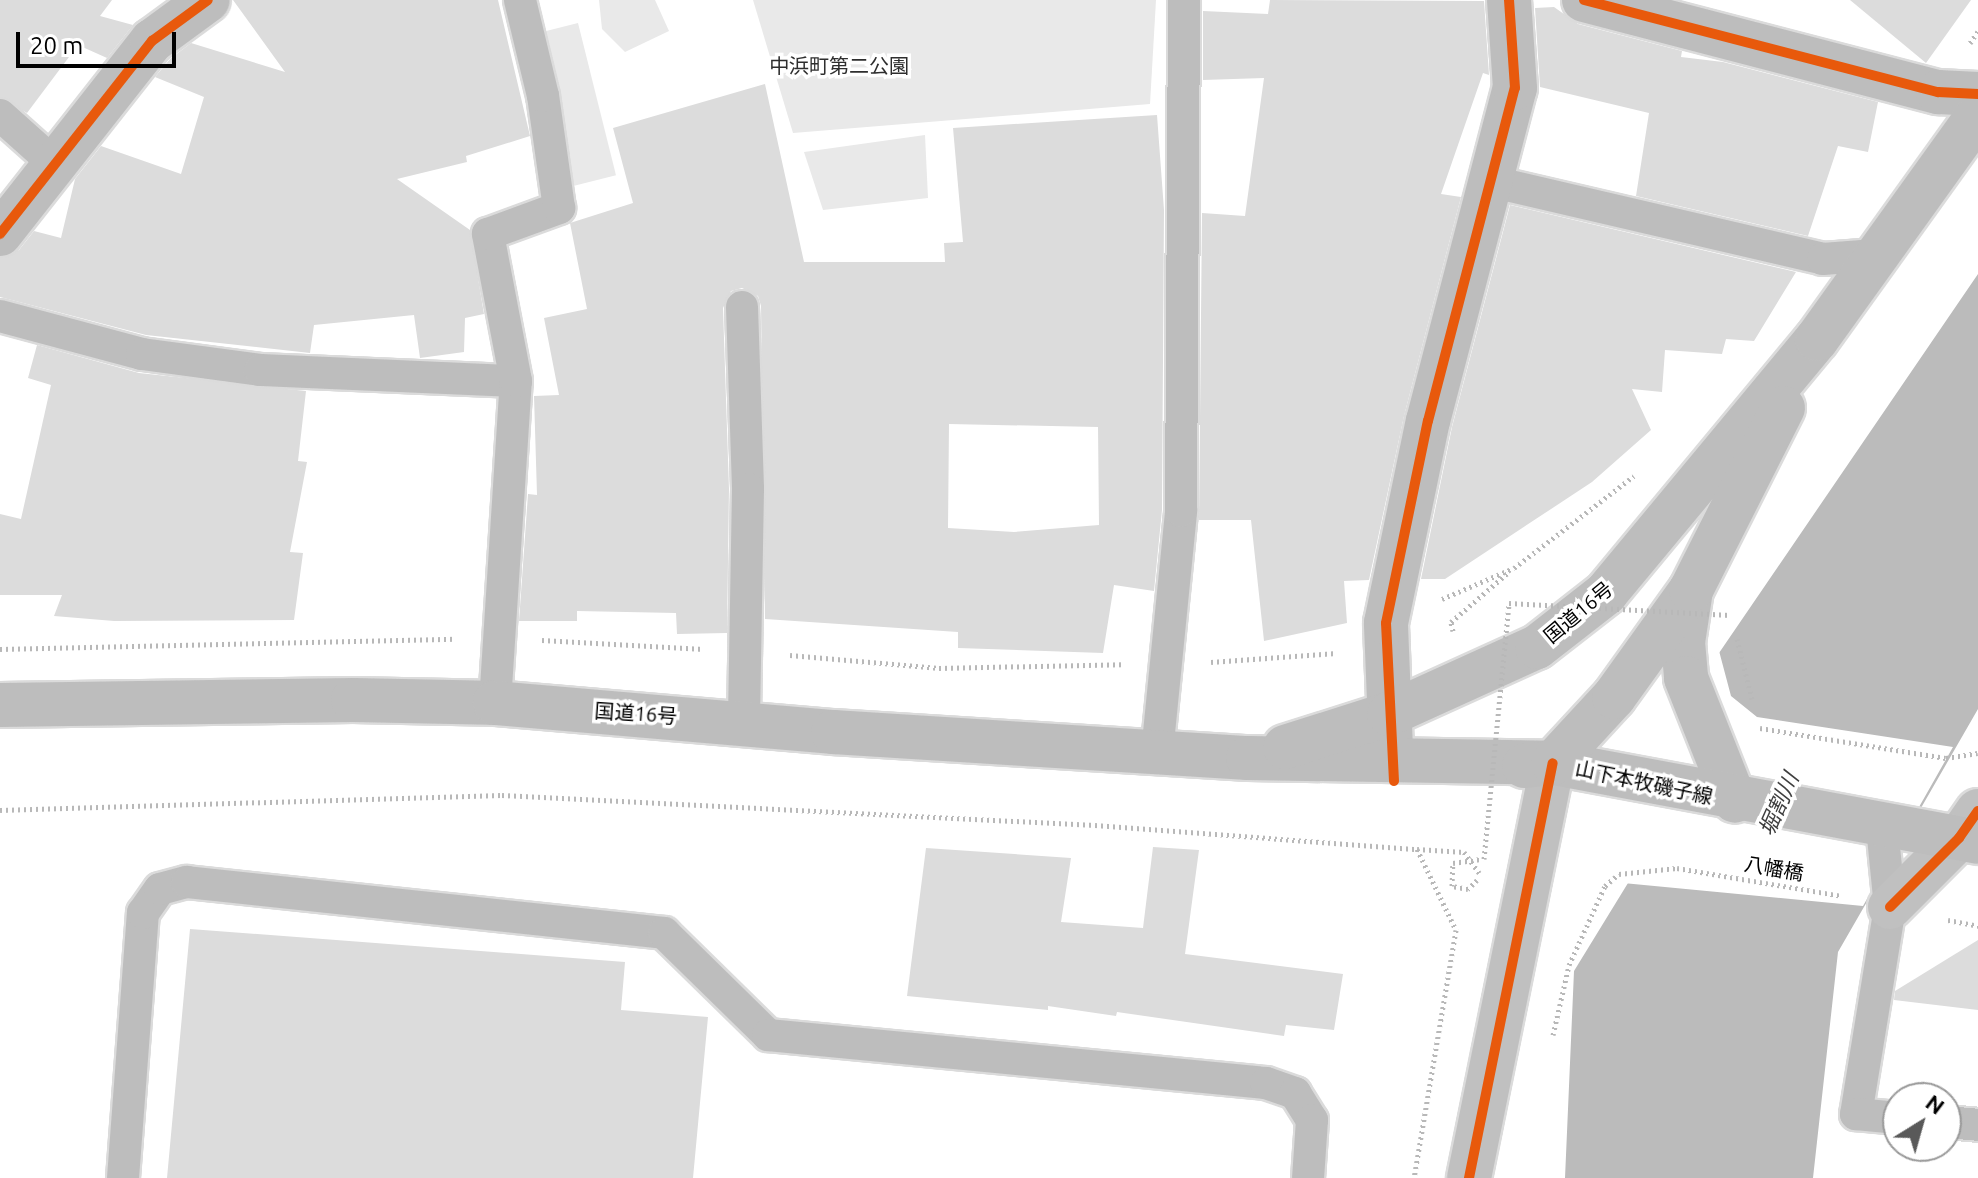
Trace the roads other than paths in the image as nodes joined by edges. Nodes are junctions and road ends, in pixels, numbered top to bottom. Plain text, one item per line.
1 (208, 0) edge
2 (520, 0) edge
3 (1184, 0) edge
4 (1509, 0) edge
5 (1584, 0) edge
6 (1958, 93) edge
7 (0, 115) edge
8 (1978, 115) edge
9 (56, 165) junction
10 (1489, 181) junction
11 (0, 234) edge
12 (1875, 255) junction
13 (742, 307) dead end
14 (0, 316) edge
15 (1817, 339) junction
16 (516, 381) junction
17 (1691, 590) junction
18 (495, 703) junction
19 (7, 707) edge
20 (1389, 714) junction
21 (744, 721) junction
22 (1157, 753) junction
23 (1248, 758) junction
24 (1553, 763) junction
25 (1393, 771) junction
26 (1735, 801) junction
27 (1972, 830) edge
28 (1883, 866) junction
29 (1882, 1116) edge
30 (123, 1178) edge
31 (1308, 1178) edge
32 (1469, 1178) edge

1 - 9 main road
2 - 16 lane
3 - 22 lane
4 - 10 main road
5 - 6 main road
7 - 9 lane
8 - 12 main road, 国道16号
9 - 11 main road
10 - 12 lane
10 - 20 main road
12 - 15 main road, 国道16号
13 - 21 lane
14 - 16 lane
15 - 17 main road, 国道16号
15 - 20 main road, 国道16号
16 - 18 lane
17 - 24 main road, 国道16号
17 - 26 main road, 山下本牧磯子線
18 - 19 main road, 国道16号
18 - 21 main road, 国道16号
20 - 23 main road, 国道16号
20 - 25 main road
21 - 22 main road, 国道16号
22 - 23 main road, 国道16号
23 - 25 main road, 国道16号
24 - 25 main road, 国道16号
24 - 26 main road, 山下本牧磯子線
24 - 32 street
26 - 28 main road, 山下本牧磯子線
27 - 28 main road, 山下本牧磯子線
27 - 28 street
28 - 29 lane
30 - 31 lane

